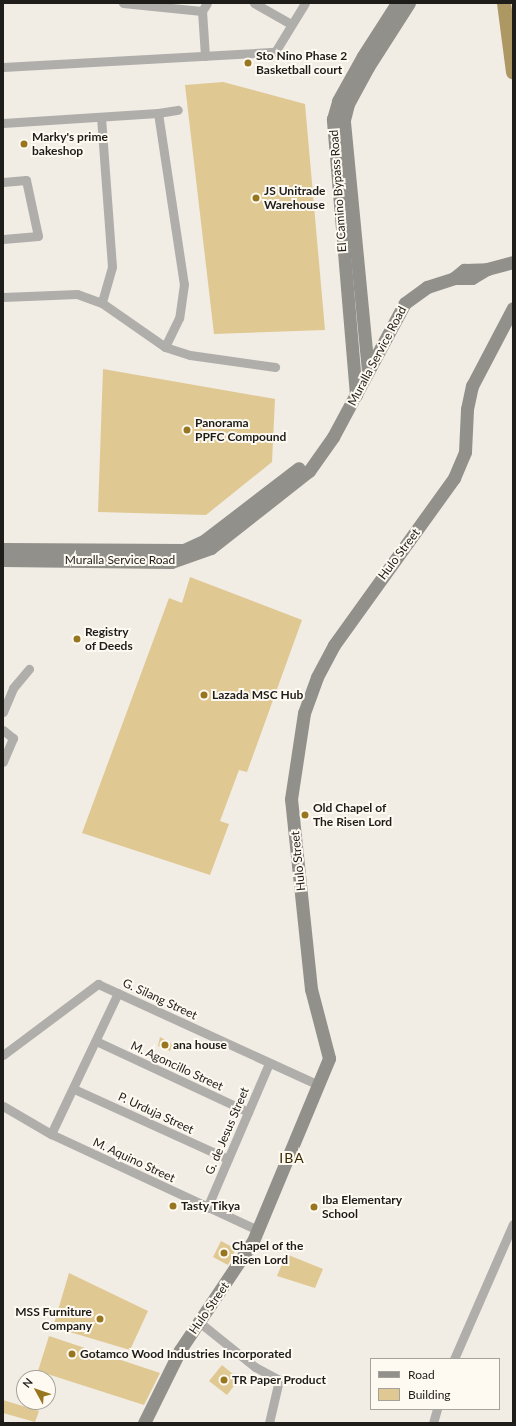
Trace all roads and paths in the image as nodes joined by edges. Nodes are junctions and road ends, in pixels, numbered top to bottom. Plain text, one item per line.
1 (123, 3) edge
2 (254, 3) edge
3 (305, 3) edge
4 (397, 3) edge
5 (409, 3) edge
6 (205, 7) edge
7 (291, 24) junction
8 (205, 56) junction
9 (3, 67) edge
10 (178, 110) dead end
11 (158, 113) junction
12 (101, 117) junction
13 (338, 120) junction
14 (3, 123) edge
15 (3, 182) edge
16 (3, 239) edge
17 (513, 262) edge
18 (3, 297) edge
19 (102, 303) junction
20 (513, 308) edge
21 (356, 325) junction
22 (364, 339) junction
23 (381, 345) junction
24 (165, 347) junction
25 (275, 367) dead end
26 (368, 371) junction
27 (356, 395) junction
28 (319, 456) junction
29 (3, 549) edge
30 (3, 560) edge
31 (29, 669) dead end
32 (3, 712) edge
33 (3, 730) edge
34 (3, 762) edge
35 (118, 993) junction
36 (96, 1041) junction
37 (3, 1055) edge
38 (269, 1063) junction
39 (319, 1085) junction
40 (74, 1089) junction
41 (3, 1106) edge
42 (248, 1112) junction
43 (51, 1134) junction
44 (228, 1159) junction
45 (207, 1208) junction
46 (513, 1224) edge
47 (258, 1230) junction
48 (199, 1322) junction
49 (454, 1358) edge
50 (437, 1410) edge
51 (144, 1423) edge
52 (269, 1423) edge
53 (433, 1423) edge

1 - 6 street
2 - 7 street
3 - 7 street
4 - 13 street, El Camino Bypass Road
5 - 13 street, El Camino Bypass Road
6 - 8 street
7 - 8 street
8 - 9 street
10 - 11 street
11 - 12 street
11 - 24 street
12 - 14 street
12 - 19 street
13 - 21 street, El Camino Bypass Road
15 - 16 street
17 - 23 street, Muralla Service Road
18 - 19 street
19 - 24 street
20 - 39 street, Hulo Street
21 - 22 street, El Camino Bypass Road
21 - 27 street, El Camino Bypass Road
22 - 23 street
22 - 26 street, El Camino Bypass Road
23 - 26 street, Muralla Service Road
24 - 25 street
26 - 27 street, Muralla Service Road
27 - 28 street, Muralla Service Road
28 - 29 street, Muralla Service Road
28 - 30 street, Muralla Service Road
31 - 32 street
33 - 34 street
35 - 36 street
35 - 37 street, G. Silang Street
35 - 38 street, G. Silang Street
36 - 40 street
36 - 42 street, M. Agoncillo Street
38 - 39 street, G. Silang Street
38 - 42 street, G. de Jesus Street
39 - 47 street, Hulo Street
40 - 43 street
40 - 44 street, P. Urduja Street
41 - 43 street, M. Aquino Street
42 - 44 street, G. de Jesus Street
43 - 45 street, M. Aquino Street
44 - 45 street, G. de Jesus Street
45 - 47 street, M. Aquino Street
46 - 49 street
47 - 48 street, Hulo Street
48 - 51 street, Hulo Street
48 - 52 street
50 - 53 street

